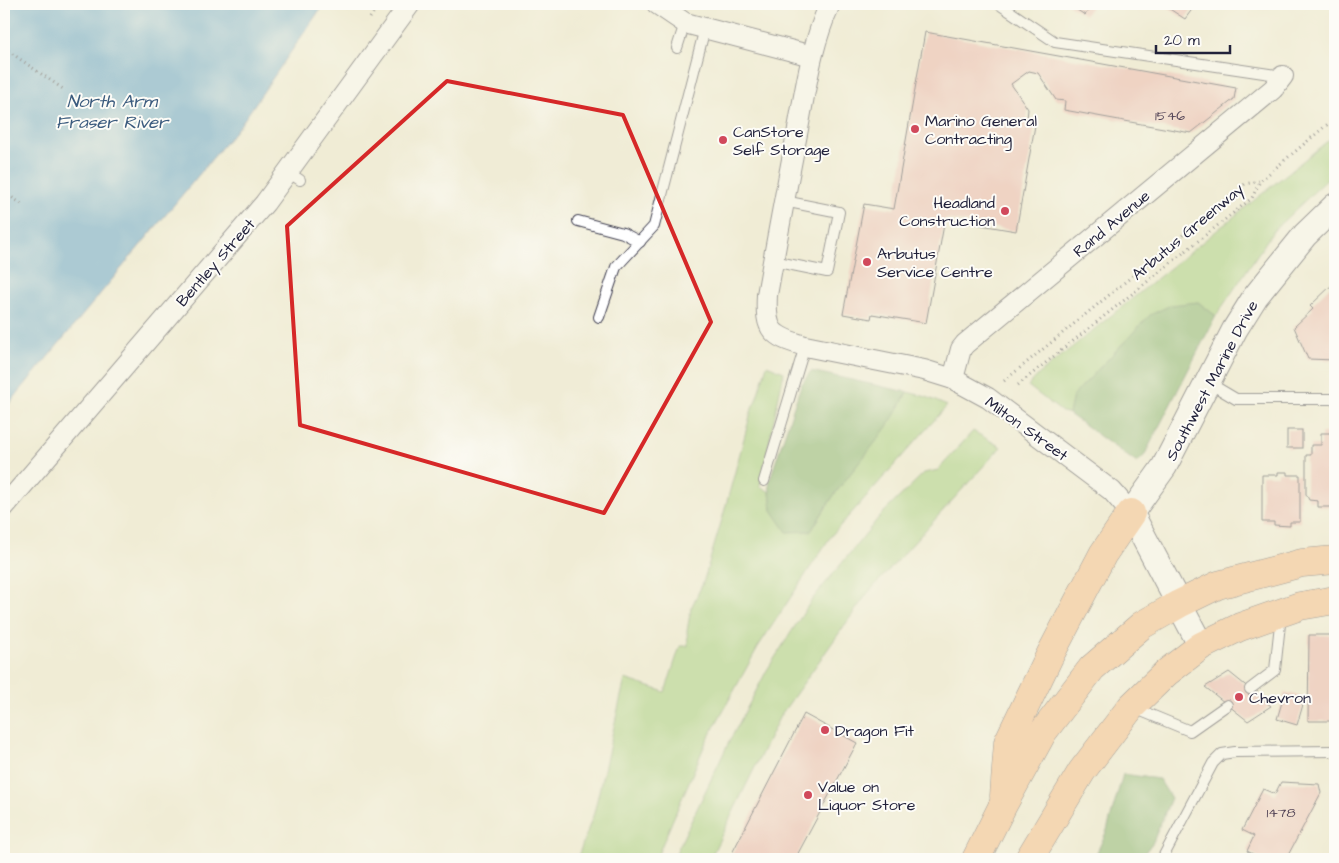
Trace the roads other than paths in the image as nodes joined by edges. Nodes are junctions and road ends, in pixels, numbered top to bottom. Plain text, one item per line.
1 (410, 4) edge
2 (657, 4) edge
3 (830, 4) edge
4 (999, 4) edge
5 (685, 23) junction
6 (705, 28) junction
7 (677, 48) dead end
8 (812, 56) junction
9 (1283, 76) joint
10 (784, 201) junction
11 (1335, 206) edge
12 (578, 221) dead end
13 (640, 242) junction
14 (773, 261) junction
15 (599, 318) dead end
16 (805, 346) junction
17 (953, 379) junction
18 (1208, 382) junction
19 (1335, 399) edge
20 (764, 481) dead end
21 (4, 507) edge
22 (1131, 513) junction
23 (1335, 560) edge
24 (1335, 600) edge
25 (1179, 604) junction
26 (1281, 612) junction
27 (1200, 646) junction
28 (1250, 689) dead end
29 (1227, 705) dead end
30 (1131, 707) junction
31 (1335, 752) edge
32 (1003, 805) junction
33 (976, 859) edge
34 (1028, 859) edge
35 (1162, 859) edge

1 - 21 street, Bentley Street
2 - 5 street
3 - 8 street
4 - 9 lane
5 - 6 street
5 - 7 lane
6 - 8 street
6 - 13 lane
8 - 10 street
9 - 17 street, Rand Avenue
10 - 14 street
10 - 14 lane
11 - 18 street, Southwest Marine Drive
12 - 13 lane
13 - 15 lane
14 - 16 street, Milton Street
16 - 17 street, Milton Street
16 - 20 lane
17 - 22 street, Milton Street
18 - 19 lane
18 - 22 street, Southwest Marine Drive
22 - 25 street, Milton Street
22 - 32 main road
23 - 25 main road
24 - 26 main road
25 - 27 street, Milton Street
25 - 32 main road
26 - 27 main road
26 - 28 lane
27 - 30 main road
29 - 30 lane
30 - 34 main road
31 - 35 lane
32 - 33 main road

